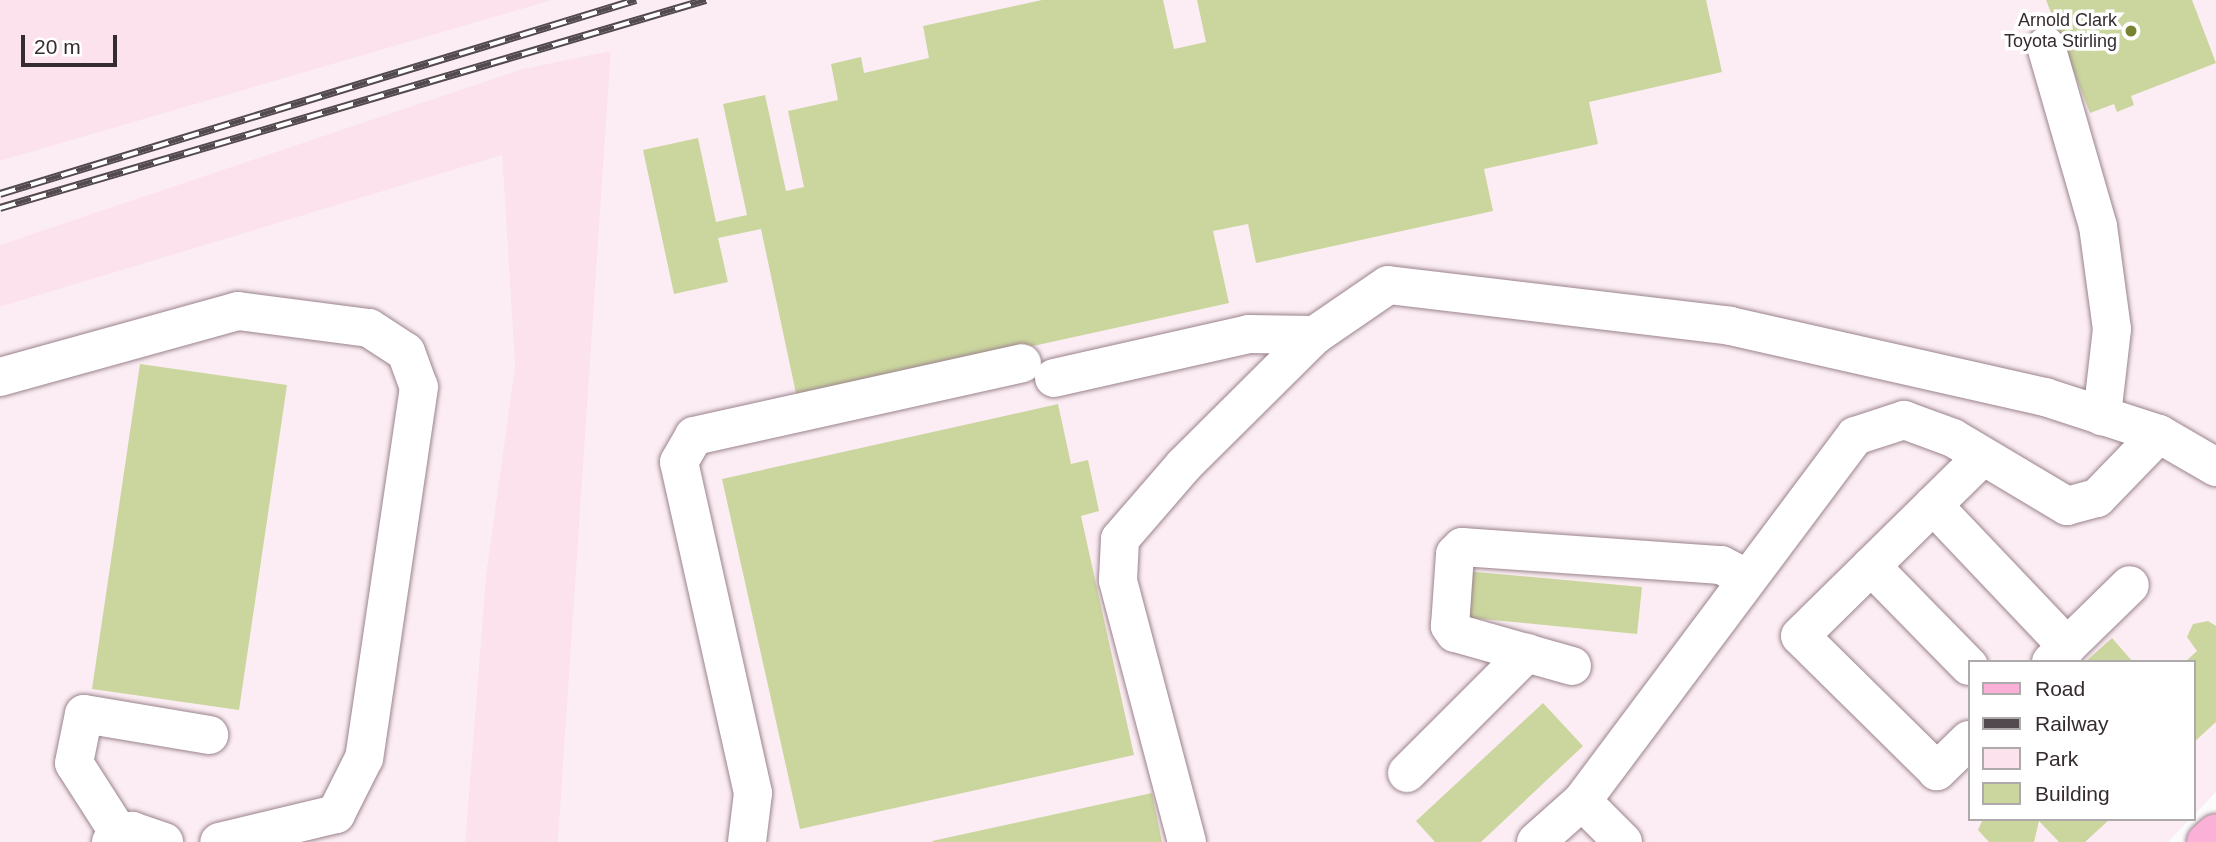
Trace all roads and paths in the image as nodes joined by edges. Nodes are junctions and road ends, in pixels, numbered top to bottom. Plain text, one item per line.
1 (2046, 46) dead end
2 (1315, 335) junction
3 (0, 377) edge
4 (2102, 416) junction
5 (2159, 434) junction
6 (1982, 457) junction
7 (2216, 467) edge
8 (1933, 505) junction
9 (1871, 566) junction
10 (1747, 578) junction
11 (2130, 585) dead end
12 (1527, 653) junction
13 (2059, 654) edge
14 (1968, 665) edge
15 (1572, 666) dead end
16 (208, 735) dead end
17 (1968, 741) edge
18 (1407, 773) dead end
19 (1582, 801) junction
20 (2216, 833) edge
21 (116, 838) edge
22 (164, 842) edge
23 (219, 842) edge
24 (747, 842) edge
25 (1186, 842) edge
26 (1536, 842) edge
27 (1623, 842) edge
28 (2206, 842) edge

1 - 4 street
2 - 4 street
2 - 24 street
2 - 25 street
3 - 23 street
4 - 5 street
5 - 6 street
5 - 7 street
6 - 8 street
6 - 10 street
8 - 9 street
8 - 13 street
9 - 14 street
9 - 17 street
10 - 12 street
10 - 19 street
11 - 13 street
12 - 15 street
12 - 18 street
16 - 21 street
19 - 26 street
19 - 27 street
20 - 28 main road
21 - 22 street

